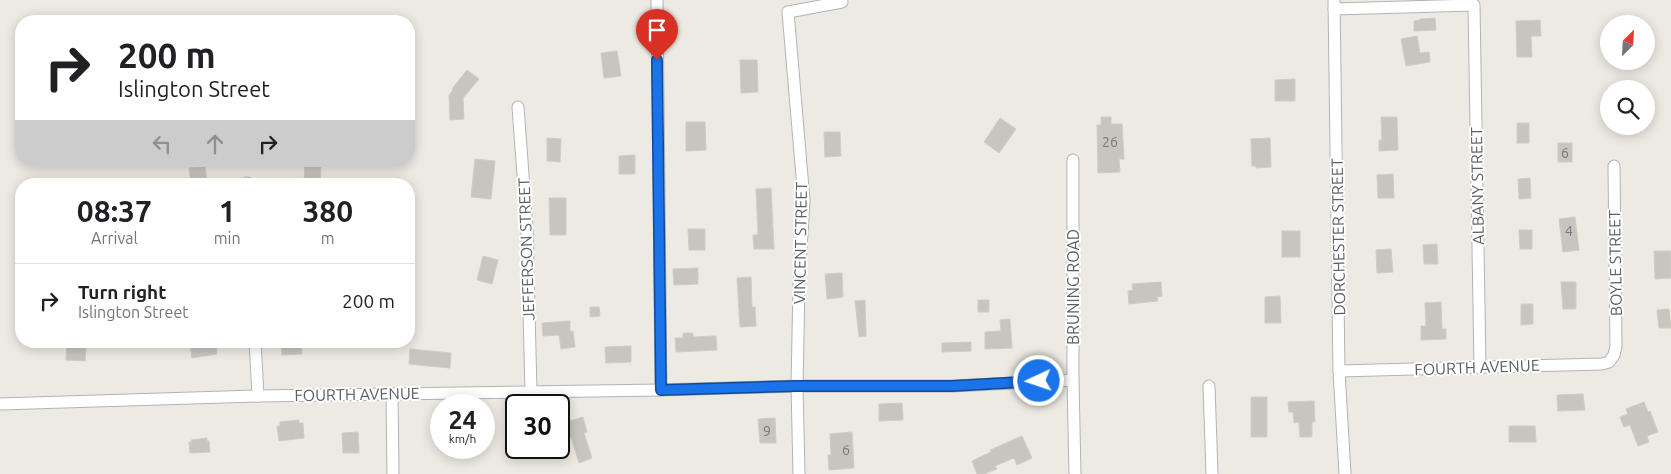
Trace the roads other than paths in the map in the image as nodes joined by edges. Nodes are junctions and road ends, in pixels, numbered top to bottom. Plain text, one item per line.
1 (657, 0) edge
2 (842, 2) dead end
3 (1334, 4) edge
4 (518, 107) dead end
5 (1073, 160) dead end
6 (1614, 166) dead end
7 (255, 348) edge
8 (1612, 359) joint
9 (1480, 368) junction
10 (1340, 371) junction
11 (1073, 380) junction
12 (797, 386) junction
13 (1209, 386) dead end
14 (661, 390) junction
15 (531, 392) junction
16 (392, 394) junction
17 (258, 396) junction
18 (0, 404) edge
19 (393, 474) edge
20 (799, 474) edge
21 (1075, 474) edge
22 (1212, 474) edge
23 (1345, 474) edge

1 - 14 street
2 - 12 street, VINCENT STREET
3 - 9 street, ALBANY STREET
3 - 10 street, DORCHESTER STREET
4 - 15 street, JEFFERSON STREET
5 - 11 street, BRUNING ROAD
6 - 8 street, BOYLE STREET
7 - 17 street
8 - 9 street, FOURTH AVENUE
9 - 10 street, FOURTH AVENUE
10 - 23 street, DORCHESTER STREET
11 - 12 street, FOURTH AVENUE
11 - 21 street, BRUNING ROAD
12 - 14 street, FOURTH AVENUE
12 - 20 street, VINCENT STREET
13 - 22 street
14 - 15 street, FOURTH AVENUE
15 - 16 street, FOURTH AVENUE
16 - 17 street, FOURTH AVENUE
16 - 19 street
17 - 18 street, FOURTH AVENUE

